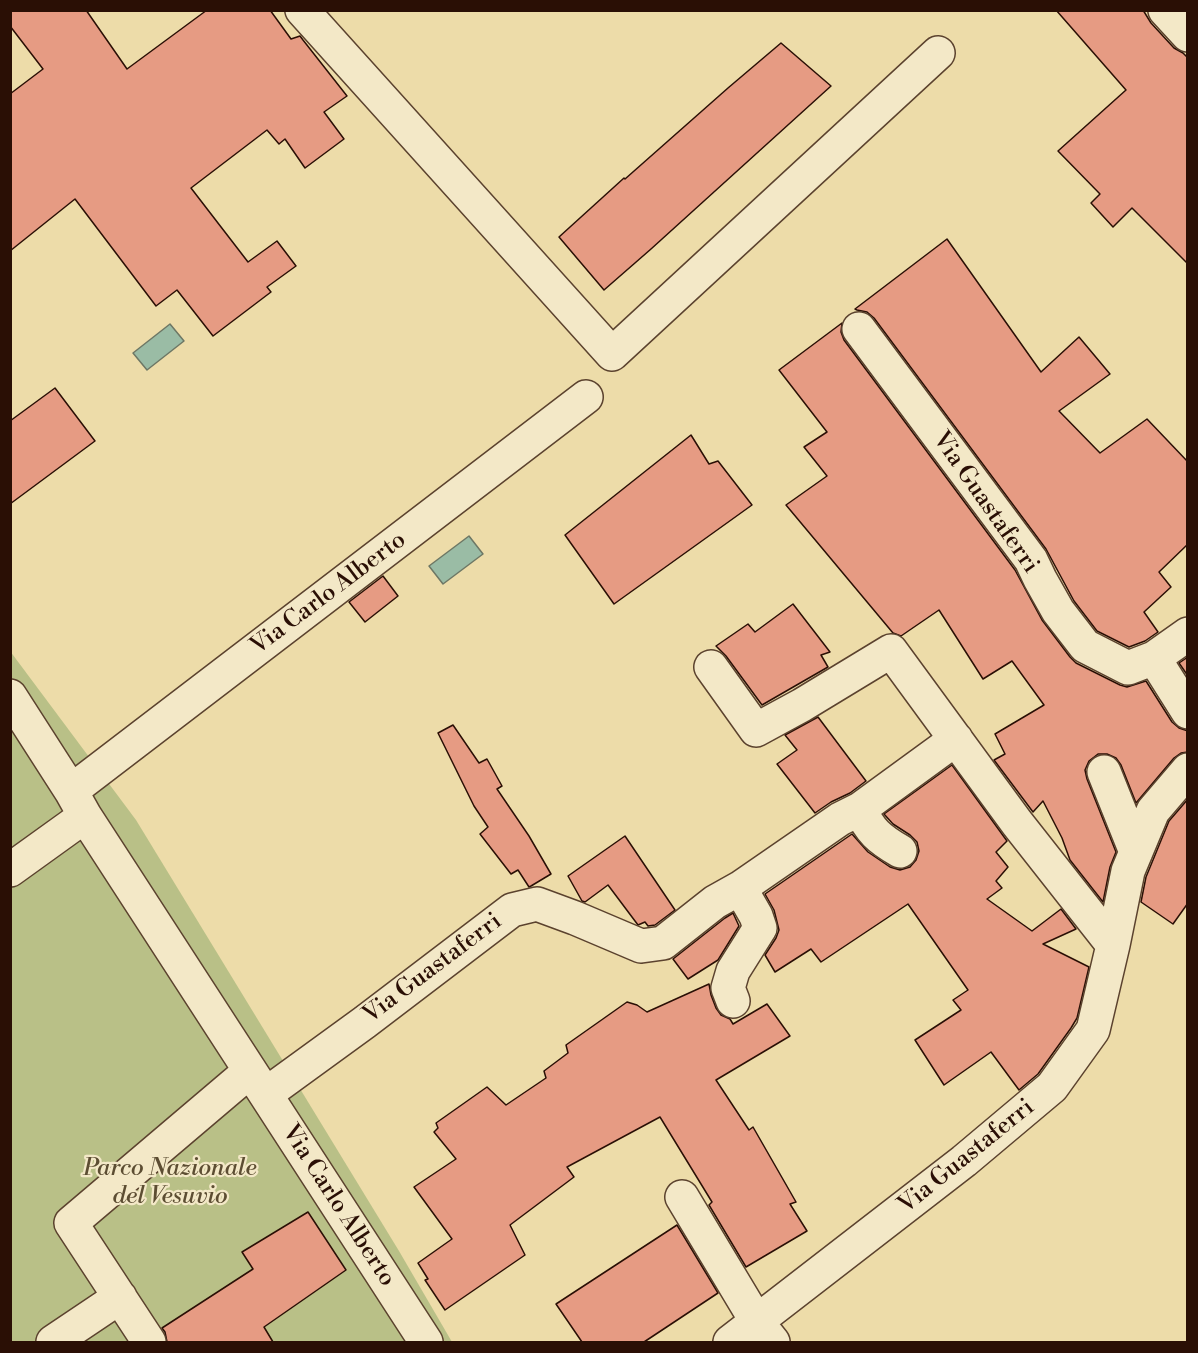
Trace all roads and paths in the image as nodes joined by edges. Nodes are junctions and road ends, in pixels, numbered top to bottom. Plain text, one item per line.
1 (302, 10) edge
2 (1165, 10) edge
3 (1188, 35) edge
4 (938, 52) dead end
5 (858, 329) dead end
6 (586, 397) dead end
7 (1188, 634) edge
8 (1154, 658) junction
9 (711, 667) dead end
10 (10, 696) edge
11 (1188, 712) edge
12 (956, 739) junction
13 (1188, 770) edge
14 (1104, 772) dead end
15 (78, 803) junction
16 (860, 809) junction
17 (900, 851) dead end
18 (1136, 852) junction
19 (10, 870) edge
20 (740, 888) junction
21 (1113, 945) junction
22 (733, 1001) dead end
23 (258, 1082) junction
24 (682, 1197) dead end
25 (120, 1297) junction
26 (765, 1332) edge
27 (53, 1342) edge
28 (149, 1342) edge
29 (426, 1342) edge
30 (730, 1342) edge

1 - 4 street
2 - 3 street
5 - 8 street, Via Guastaferri
6 - 15 street, Via Carlo Alberto
7 - 8 street, Via Guastaferri
8 - 11 street
9 - 12 street
10 - 15 street, Via Carlo Alberto
12 - 16 street, Via Guastaferri
12 - 21 street
13 - 18 street, Via Guastaferri
14 - 18 street
15 - 19 street, Via Carlo Alberto
15 - 23 street, Via Carlo Alberto
16 - 17 street
16 - 20 street, Via Guastaferri
18 - 21 street, Via Guastaferri
20 - 22 street
20 - 23 street, Via Guastaferri
21 - 26 street, Via Guastaferri
23 - 25 street
23 - 29 street, Via Carlo Alberto
24 - 26 street
25 - 27 street
25 - 28 street
26 - 30 street, Via Guastaferri

